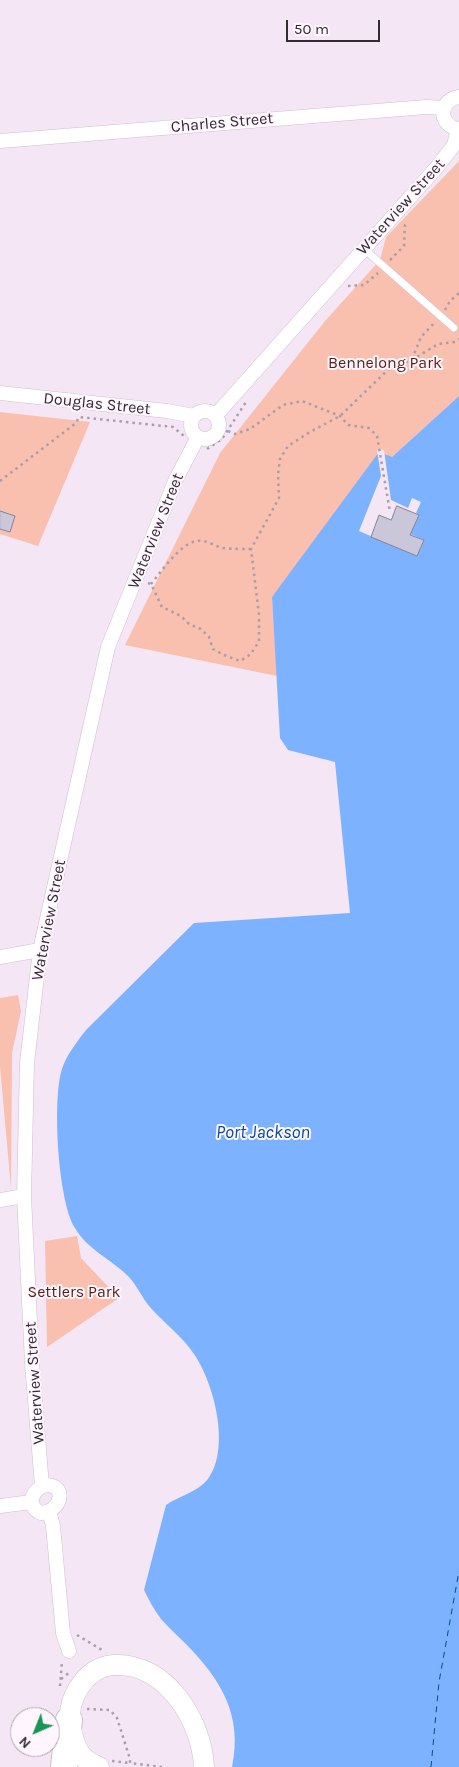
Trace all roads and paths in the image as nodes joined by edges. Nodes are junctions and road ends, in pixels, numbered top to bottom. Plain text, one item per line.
1 (459, 97) edge
2 (444, 108) junction
3 (458, 129) edge
4 (0, 140) edge
5 (409, 218) dead end
6 (363, 249) junction
7 (384, 267) junction
8 (346, 286) dead end
9 (459, 293) edge
10 (442, 317) junction
11 (454, 328) dead end
12 (459, 339) edge
13 (412, 360) junction
14 (0, 394) edge
15 (248, 399) dead end
16 (216, 415) junction
17 (194, 416) junction
18 (340, 416) junction
19 (228, 431) junction
20 (201, 446) junction
21 (0, 481) edge
22 (390, 512) dead end
23 (251, 549) junction
24 (137, 578) junction
25 (152, 584) junction
26 (40, 950) junction
27 (0, 957) edge
28 (24, 1196) junction
29 (0, 1200) edge
30 (42, 1486) junction
31 (31, 1502) junction
32 (0, 1506) edge
33 (49, 1511) junction
34 (103, 1650) dead end
35 (69, 1651) junction
36 (70, 1713) junction
37 (64, 1767) edge
38 (99, 1767) edge
39 (162, 1767) edge
40 (204, 1767) edge

1 - 2 street
2 - 3 street
2 - 4 street, Charles Street
3 - 6 street, Waterview Street
5 - 7 path
6 - 7 lane
6 - 16 street, Waterview Street
7 - 8 path
7 - 10 lane
9 - 10 path
10 - 11 lane
10 - 13 path
12 - 13 path
13 - 18 path
14 - 17 street, Douglas Street
15 - 19 path
16 - 17 street
16 - 20 street
17 - 20 street
18 - 19 path
18 - 22 path
18 - 23 path
19 - 20 path
20 - 21 path
20 - 24 street, Waterview Street
23 - 25 path
23 - 25 path
24 - 25 path
24 - 26 street, Waterview Street
26 - 27 street
26 - 28 street, Waterview Street
28 - 29 street
28 - 30 street, Waterview Street
30 - 31 street
30 - 33 street
31 - 32 street
31 - 33 street
33 - 35 street
34 - 35 path
35 - 36 path
36 - 37 highway
36 - 38 main road
36 - 39 path
36 - 40 main road

